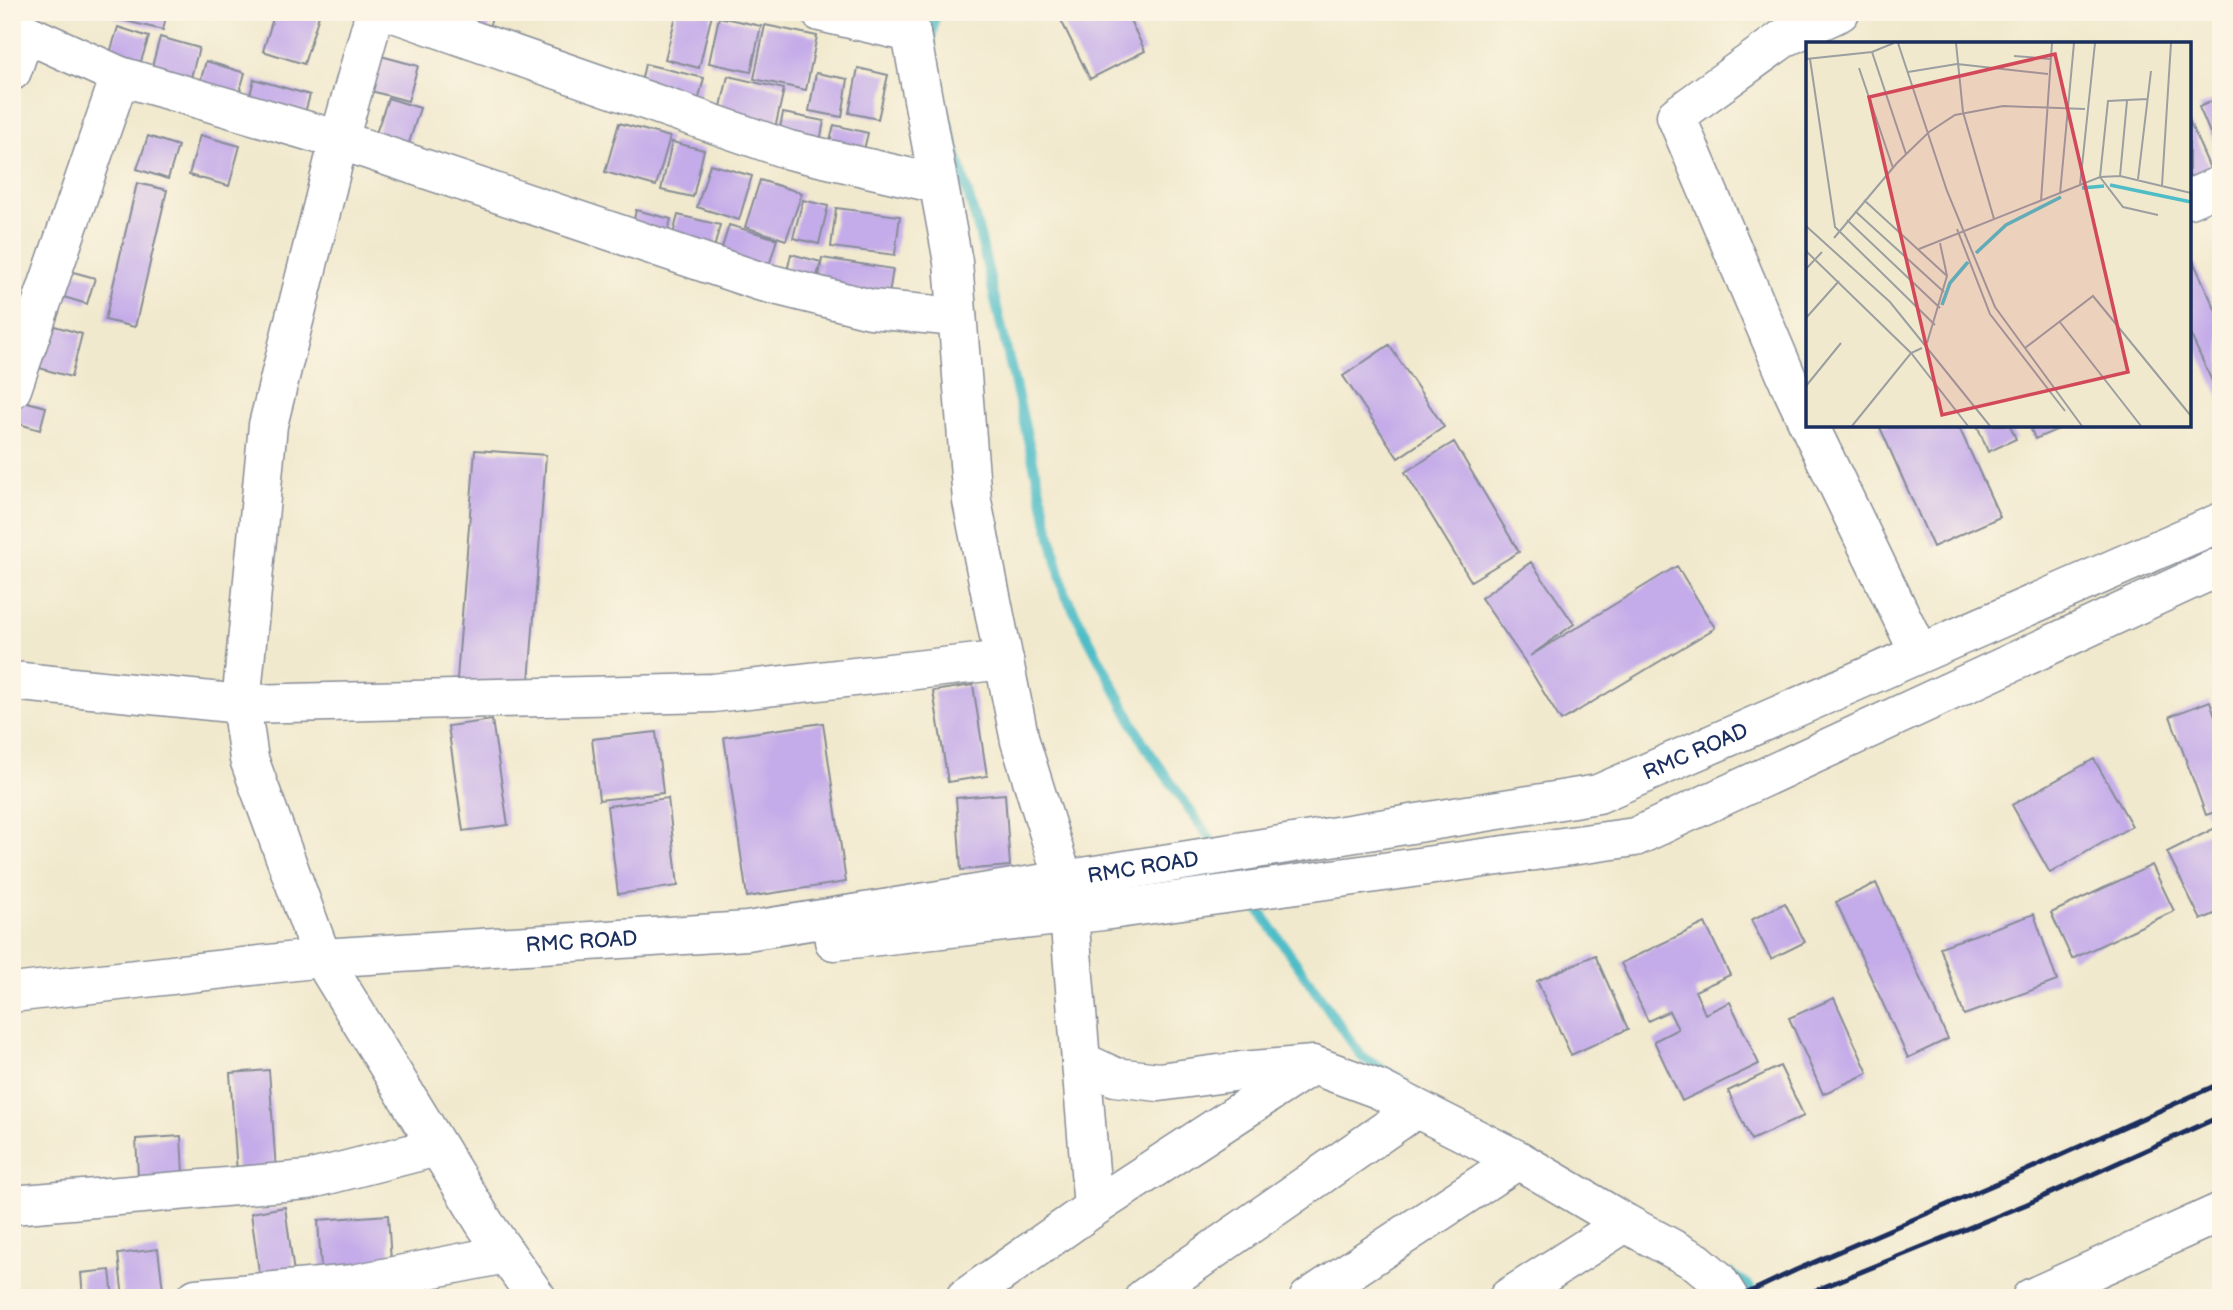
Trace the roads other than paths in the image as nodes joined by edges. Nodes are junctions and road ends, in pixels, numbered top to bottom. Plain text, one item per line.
1 (375, 12) edge
2 (391, 12) edge
3 (820, 12) edge
4 (1840, 12) edge
5 (909, 23) edge
6 (18, 31) edge
7 (12, 71) edge
8 (120, 76) junction
9 (340, 140) junction
10 (938, 184) junction
11 (2221, 185) edge
12 (2191, 198) edge
13 (957, 317) junction
14 (1799, 383) edge
15 (12, 389) edge
16 (1806, 415) edge
17 (1809, 427) edge
18 (2221, 522) edge
19 (2221, 566) edge
20 (1919, 653) junction
21 (1004, 660) junction
22 (12, 681) edge
23 (241, 704) junction
24 (1066, 897) junction
25 (328, 969) junction
26 (12, 993) edge
27 (12, 1013) edge
28 (1081, 1061) junction
29 (1313, 1065) junction
30 (1416, 1110) junction
31 (437, 1147) junction
32 (1518, 1160) junction
33 (12, 1205) edge
34 (1093, 1208) junction
35 (2221, 1212) edge
36 (1625, 1223) junction
37 (506, 1254) junction
38 (196, 1298) edge
39 (537, 1298) edge
40 (965, 1298) edge
41 (1144, 1298) edge
42 (1309, 1298) edge
43 (1508, 1298) edge
44 (1729, 1298) edge
45 (2031, 1298) edge

1 - 9 street
2 - 10 street
3 - 5 street
4 - 14 street
5 - 10 street
6 - 7 street
6 - 8 street
8 - 9 street
8 - 15 street
9 - 13 street
9 - 23 street
10 - 13 street
11 - 12 street
13 - 21 street
14 - 16 street
17 - 20 street
18 - 20 street, RMC ROAD
19 - 24 street, RMC ROAD
20 - 24 street, RMC ROAD
21 - 23 street
21 - 24 street
22 - 23 street
23 - 25 street
24 - 25 street, RMC ROAD
24 - 28 street
25 - 26 street, RMC ROAD
25 - 27 street, RMC ROAD
25 - 31 street
28 - 29 street
28 - 34 street
29 - 30 street
29 - 34 street
30 - 32 street
30 - 41 street
31 - 33 street
31 - 37 street
32 - 36 street
32 - 42 street
34 - 40 street
35 - 45 street
36 - 43 street
36 - 44 street
37 - 38 street
37 - 39 street

